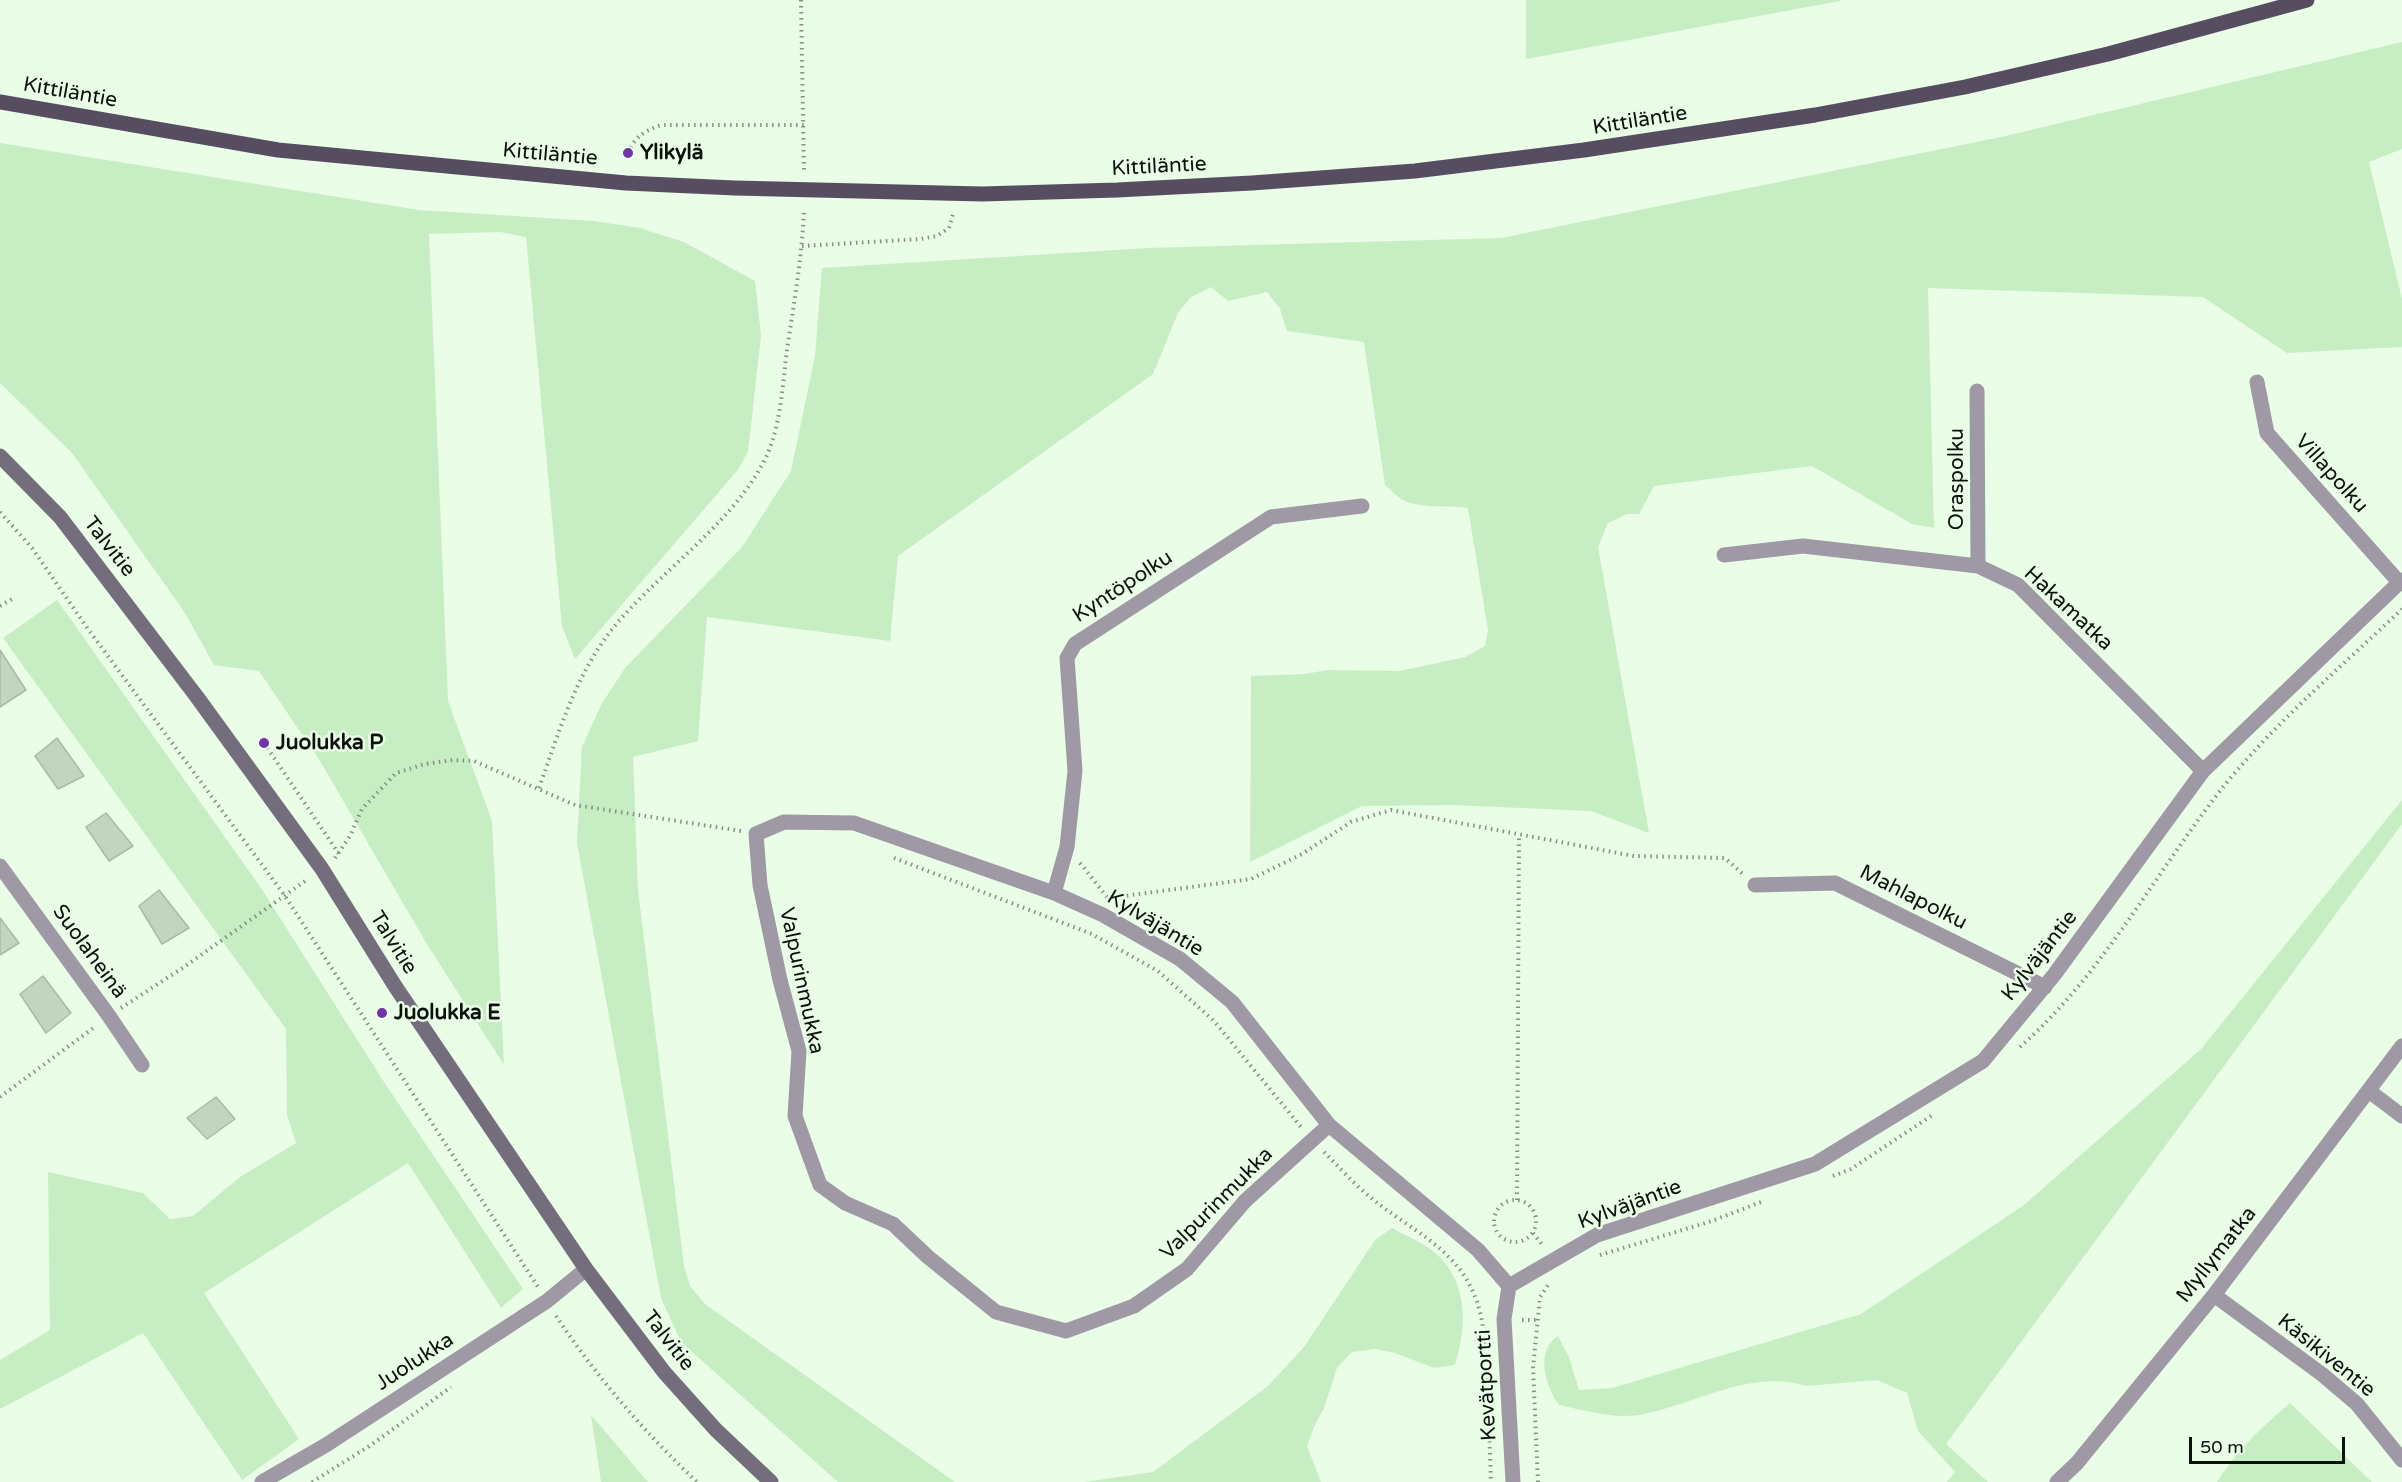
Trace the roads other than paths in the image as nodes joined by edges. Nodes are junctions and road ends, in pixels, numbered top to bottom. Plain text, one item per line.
1 (2307, 0) edge
2 (0, 102) edge
3 (2257, 382) dead end
4 (1977, 391) dead end
5 (0, 456) edge
6 (1362, 506) dead end
7 (1724, 555) dead end
8 (1978, 566) junction
9 (2400, 580) edge
10 (2203, 771) junction
11 (756, 834) joint
12 (0, 866) edge
13 (1755, 885) road end
14 (1053, 893) junction
15 (2045, 987) junction
16 (2402, 1046) edge
17 (142, 1065) dead end
18 (2369, 1090) junction
19 (2402, 1116) edge
20 (1329, 1125) junction
21 (586, 1269) junction
22 (1509, 1286) junction
23 (2214, 1295) junction
24 (2402, 1460) edge
25 (262, 1482) edge
26 (771, 1482) edge
27 (1514, 1482) edge
28 (2057, 1482) edge

1 - 2 main road, Kittiläntie
3 - 9 street, Villapolku
4 - 8 street, Oraspolku
5 - 21 street, Talvitie
6 - 14 street, Kyntöpolku
7 - 8 street, Hakamatka
8 - 10 street, Hakamatka
9 - 10 street, Kylväjäntie
10 - 15 street, Kylväjäntie
11 - 14 street, Kylväjäntie
11 - 20 street, Valpurinmukka
12 - 17 street, Suolaheinä
13 - 15 street, Mahlapolku
14 - 20 street, Kylväjäntie
15 - 22 street, Kylväjäntie
16 - 18 street, Myllymatka
18 - 19 street
18 - 23 street, Myllymatka
20 - 22 street, Kylväjäntie
21 - 25 street, Juolukka
21 - 26 street, Talvitie
22 - 27 street, Kevätportti
23 - 24 street, Käsikiventie
23 - 28 street, Myllymatka

